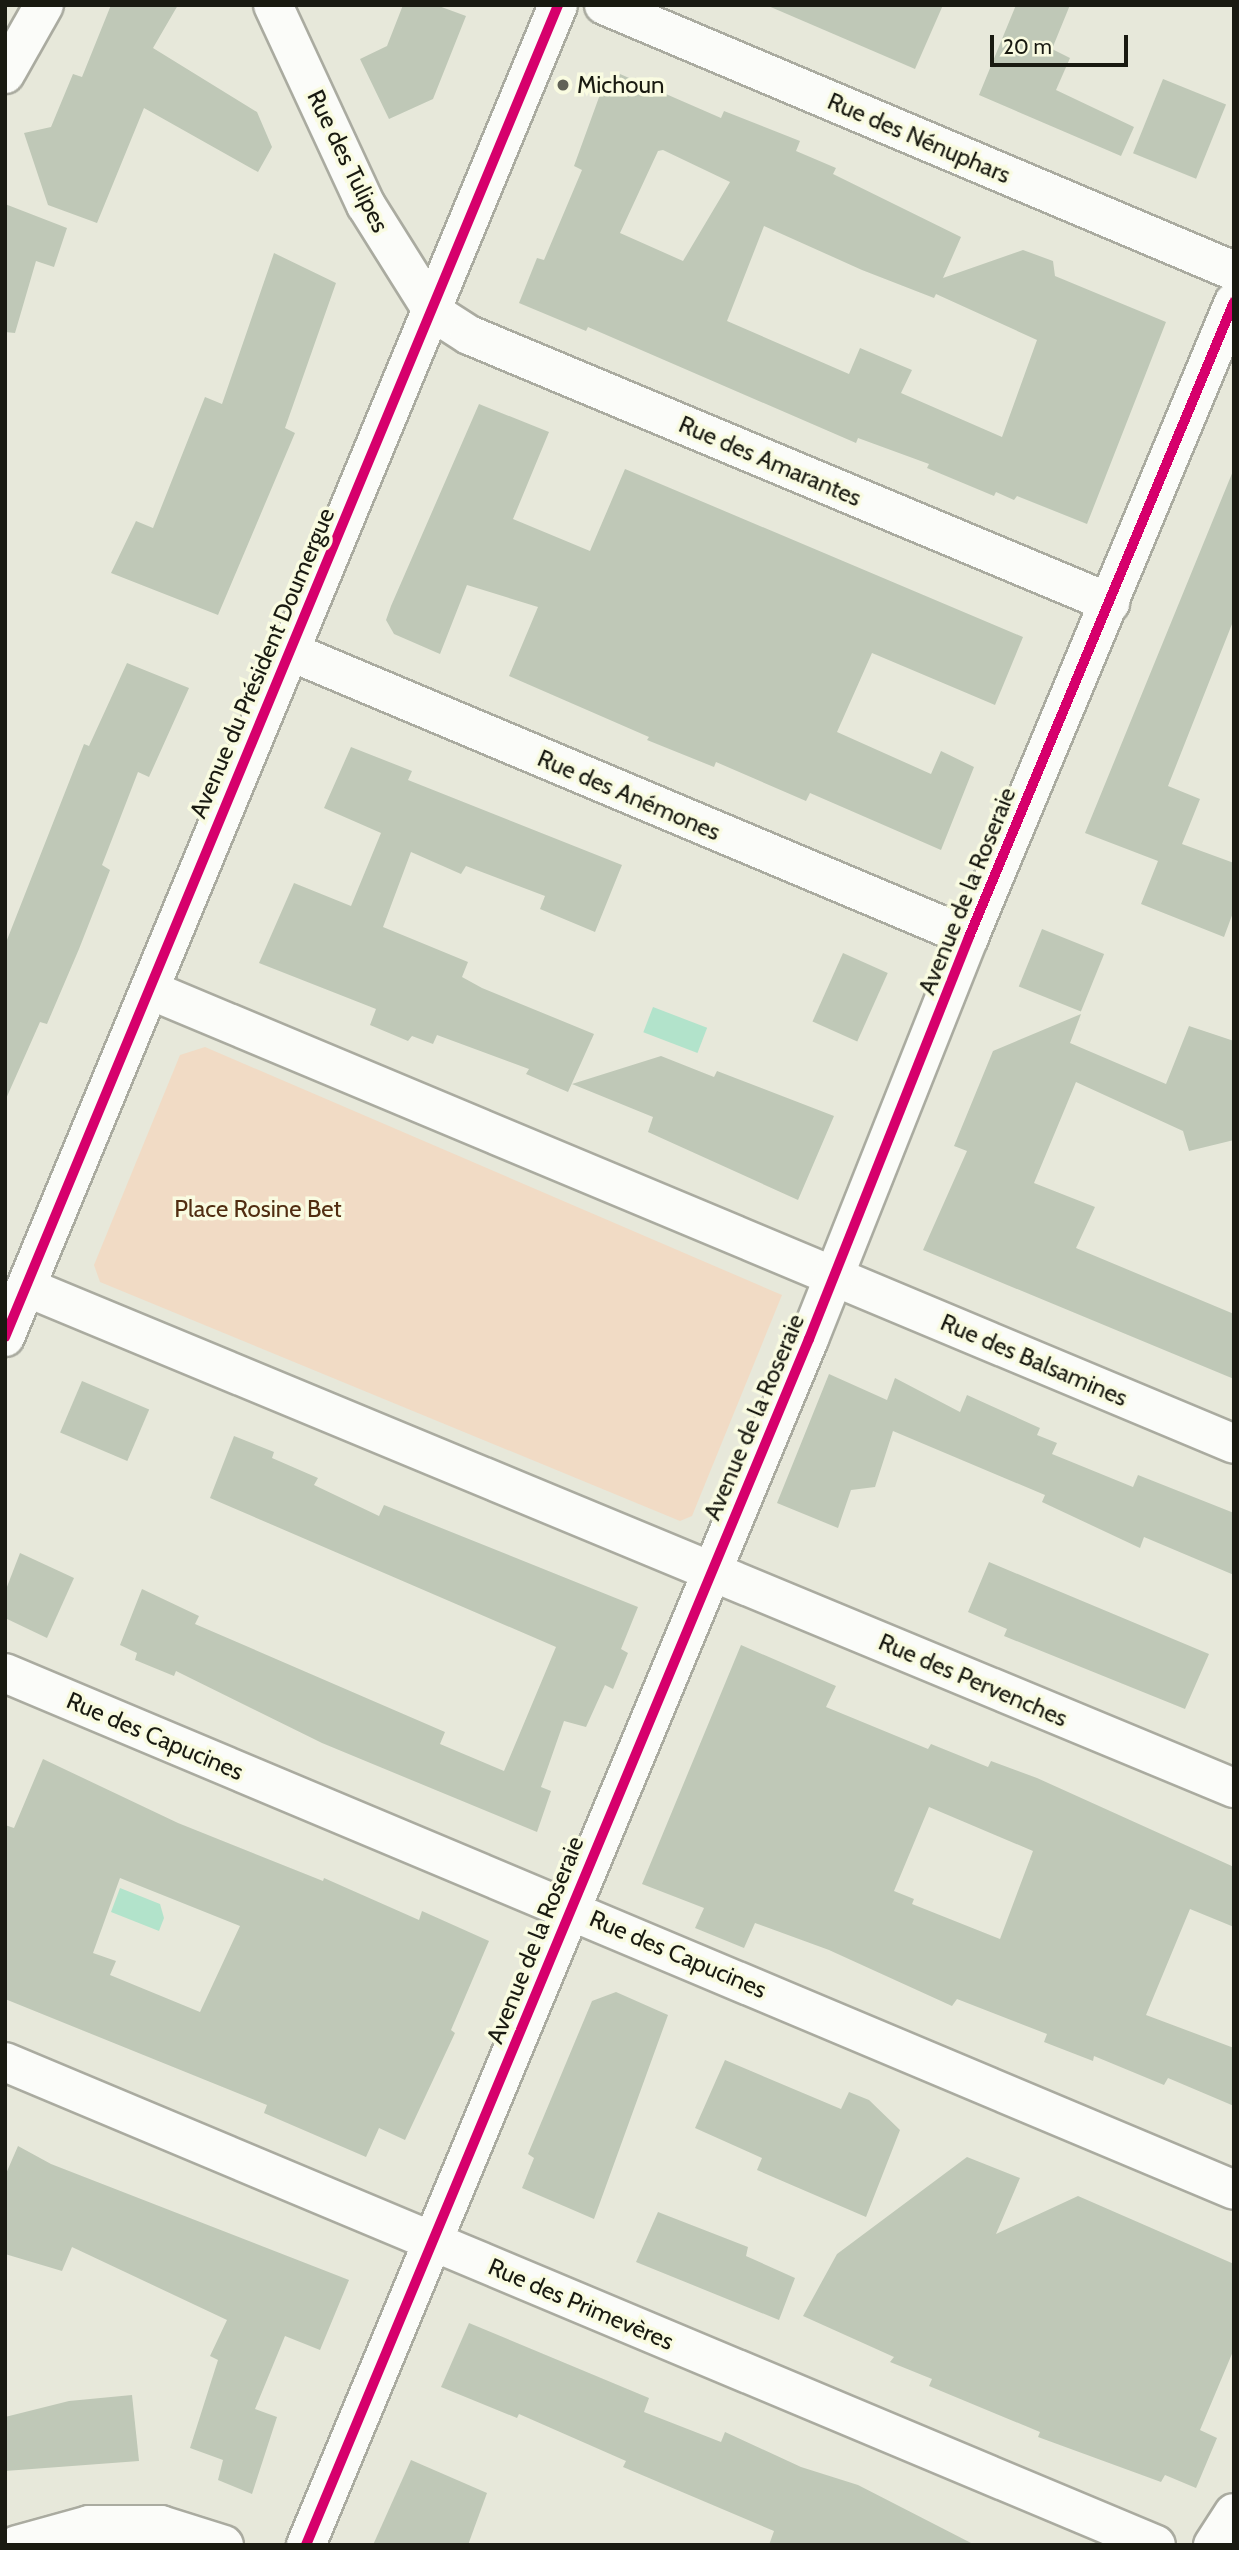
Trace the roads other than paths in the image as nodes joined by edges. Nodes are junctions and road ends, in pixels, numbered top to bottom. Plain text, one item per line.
1 (44, 5) edge
2 (273, 5) edge
3 (558, 5) edge
4 (604, 5) edge
5 (5, 74) edge
6 (1234, 271) edge
7 (1234, 302) edge
8 (433, 312) junction
9 (1110, 603) junction
10 (289, 651) junction
11 (969, 937) junction
12 (150, 990) junction
13 (834, 1276) junction
14 (26, 1287) junction
15 (5, 1337) edge
16 (1234, 1444) edge
17 (713, 1571) junction
18 (5, 1674) edge
19 (1234, 1788) edge
20 (570, 1908) junction
21 (5, 2062) edge
22 (1234, 2190) edge
23 (434, 2242) junction
24 (1234, 2513) edge
25 (17, 2545) edge
26 (224, 2545) edge
27 (306, 2545) edge
28 (1156, 2545) edge
29 (1213, 2545) edge

1 - 5 street
2 - 8 street, Rue des Tulipes
3 - 8 street, Avenue du Président Doumergue
4 - 6 street, Rue des Nénuphars
7 - 9 street, Avenue de la Roseraie
8 - 9 street, Rue des Amarantes
8 - 10 street, Avenue du Président Doumergue
9 - 11 street, Avenue de la Roseraie
10 - 11 street, Rue des Anémones
10 - 12 street, Avenue du Président Doumergue
11 - 13 street, Avenue de la Roseraie
12 - 13 street
12 - 14 street, Avenue du Président Doumergue
13 - 16 street, Rue des Balsamines
13 - 17 street, Avenue de la Roseraie
14 - 15 street, Avenue du Président Doumergue
14 - 17 street
17 - 19 street, Rue des Pervenches
17 - 20 street, Avenue de la Roseraie
18 - 20 street, Rue des Capucines
20 - 22 street, Rue des Capucines
20 - 23 street, Avenue de la Roseraie
21 - 23 street, Rue des Primevères
23 - 27 street, Avenue de la Roseraie
23 - 28 street, Rue des Primevères
24 - 29 street
25 - 26 street

